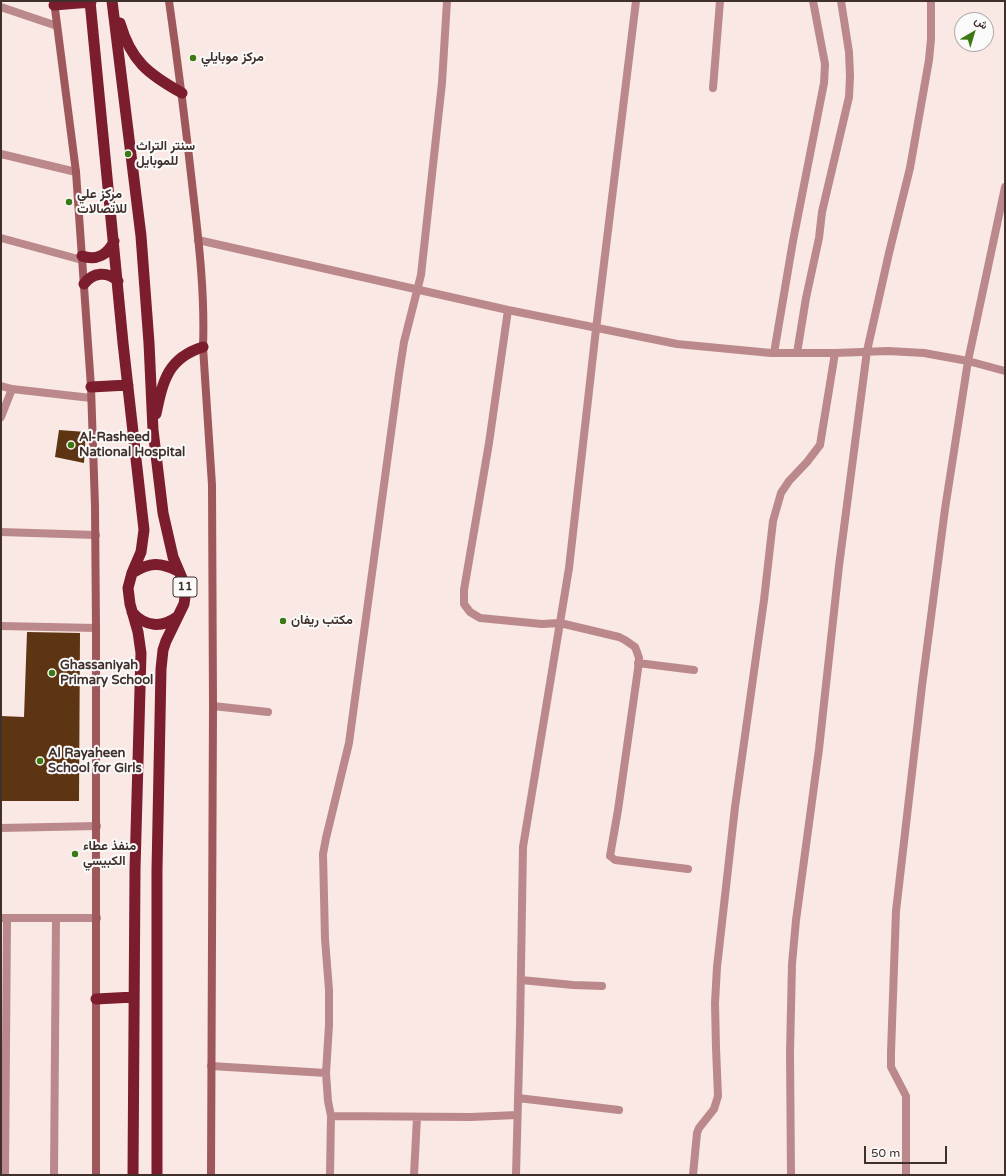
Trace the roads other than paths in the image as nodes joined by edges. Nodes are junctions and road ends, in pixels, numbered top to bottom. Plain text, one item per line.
1 (90, 1) edge
2 (113, 1) edge
3 (168, 1) edge
4 (448, 1) edge
5 (636, 1) edge
6 (720, 1) edge
7 (813, 1) edge
8 (841, 1) edge
9 (931, 1) edge
10 (54, 3) edge
11 (1, 7) edge
12 (56, 26) junction
13 (713, 88) dead end
14 (182, 93) junction
15 (1, 154) edge
16 (76, 172) junction
17 (1005, 187) edge
18 (1, 238) edge
19 (198, 240) junction
20 (114, 241) junction
21 (82, 258) junction
22 (118, 281) junction
23 (84, 284) junction
24 (419, 289) junction
25 (508, 310) junction
26 (596, 329) junction
27 (203, 347) junction
28 (867, 351) junction
29 (774, 353) junction
30 (797, 353) junction
31 (835, 353) junction
32 (968, 361) junction
33 (1005, 371) edge
34 (128, 385) junction
35 (1, 386) edge
36 (91, 387) junction
37 (12, 389) junction
38 (91, 398) junction
39 (1, 417) edge
40 (153, 430) junction
41 (1, 532) edge
42 (96, 535) junction
43 (178, 571) junction
44 (132, 573) junction
45 (132, 612) junction
46 (178, 616) junction
47 (560, 623) junction
48 (1, 626) edge
49 (96, 628) junction
50 (638, 663) junction
51 (694, 670) dead end
52 (213, 706) junction
53 (268, 712) dead end
54 (97, 826) junction
55 (1, 828) edge
56 (688, 869) dead end
57 (4, 918) edge
58 (56, 918) junction
59 (97, 918) junction
60 (521, 980) junction
61 (602, 986) dead end
62 (134, 997) junction
63 (96, 999) junction
64 (211, 1066) junction
65 (326, 1072) junction
66 (518, 1098) junction
67 (619, 1110) dead end
68 (518, 1115) junction
69 (331, 1116) junction
70 (417, 1117) junction
71 (5, 1175) edge
72 (54, 1175) edge
73 (96, 1175) edge
74 (133, 1175) edge
75 (158, 1175) edge
76 (211, 1175) edge
77 (330, 1175) edge
78 (414, 1175) edge
79 (516, 1175) edge
80 (693, 1175) edge
81 (791, 1175) edge
82 (906, 1175) edge

1 - 10 highway
1 - 20 highway
2 - 14 highway
2 - 40 highway, 11
3 - 14 main road
4 - 24 street
5 - 26 street
6 - 13 street
7 - 29 street
8 - 30 street
9 - 28 street
10 - 12 main road
11 - 12 street
12 - 16 main road
14 - 19 main road
15 - 16 street
16 - 21 main road
17 - 32 street
18 - 21 street
19 - 24 street
19 - 27 main road
20 - 21 highway
20 - 22 highway
21 - 23 main road
22 - 23 highway
22 - 34 highway
23 - 36 main road
24 - 25 street
24 - 65 street
25 - 26 street
25 - 47 street
26 - 29 street
26 - 47 street
27 - 40 highway
27 - 52 main road
28 - 31 street
28 - 32 street
28 - 81 street
29 - 30 street
30 - 31 street
31 - 80 street
32 - 33 street
32 - 82 street
34 - 36 highway
34 - 44 highway
35 - 37 street
36 - 38 main road
37 - 38 street
37 - 39 street
38 - 42 main road
40 - 43 highway, 11
41 - 42 street
42 - 49 main road
43 - 44 highway
43 - 46 highway, 11
44 - 45 highway
45 - 46 highway
45 - 62 highway
46 - 75 highway, 11
47 - 50 street
47 - 60 street
48 - 49 street
49 - 54 main road
50 - 51 street
50 - 56 street
52 - 53 street
52 - 64 main road
54 - 55 street
54 - 59 main road
57 - 58 street
57 - 71 street
58 - 59 street
58 - 72 street
59 - 63 main road
60 - 61 street
60 - 66 street
62 - 63 highway
62 - 74 highway
63 - 73 main road
64 - 65 street
64 - 76 main road
65 - 69 street
66 - 67 street
66 - 68 street
68 - 70 street
68 - 79 street
69 - 70 street
69 - 77 street
70 - 78 street

